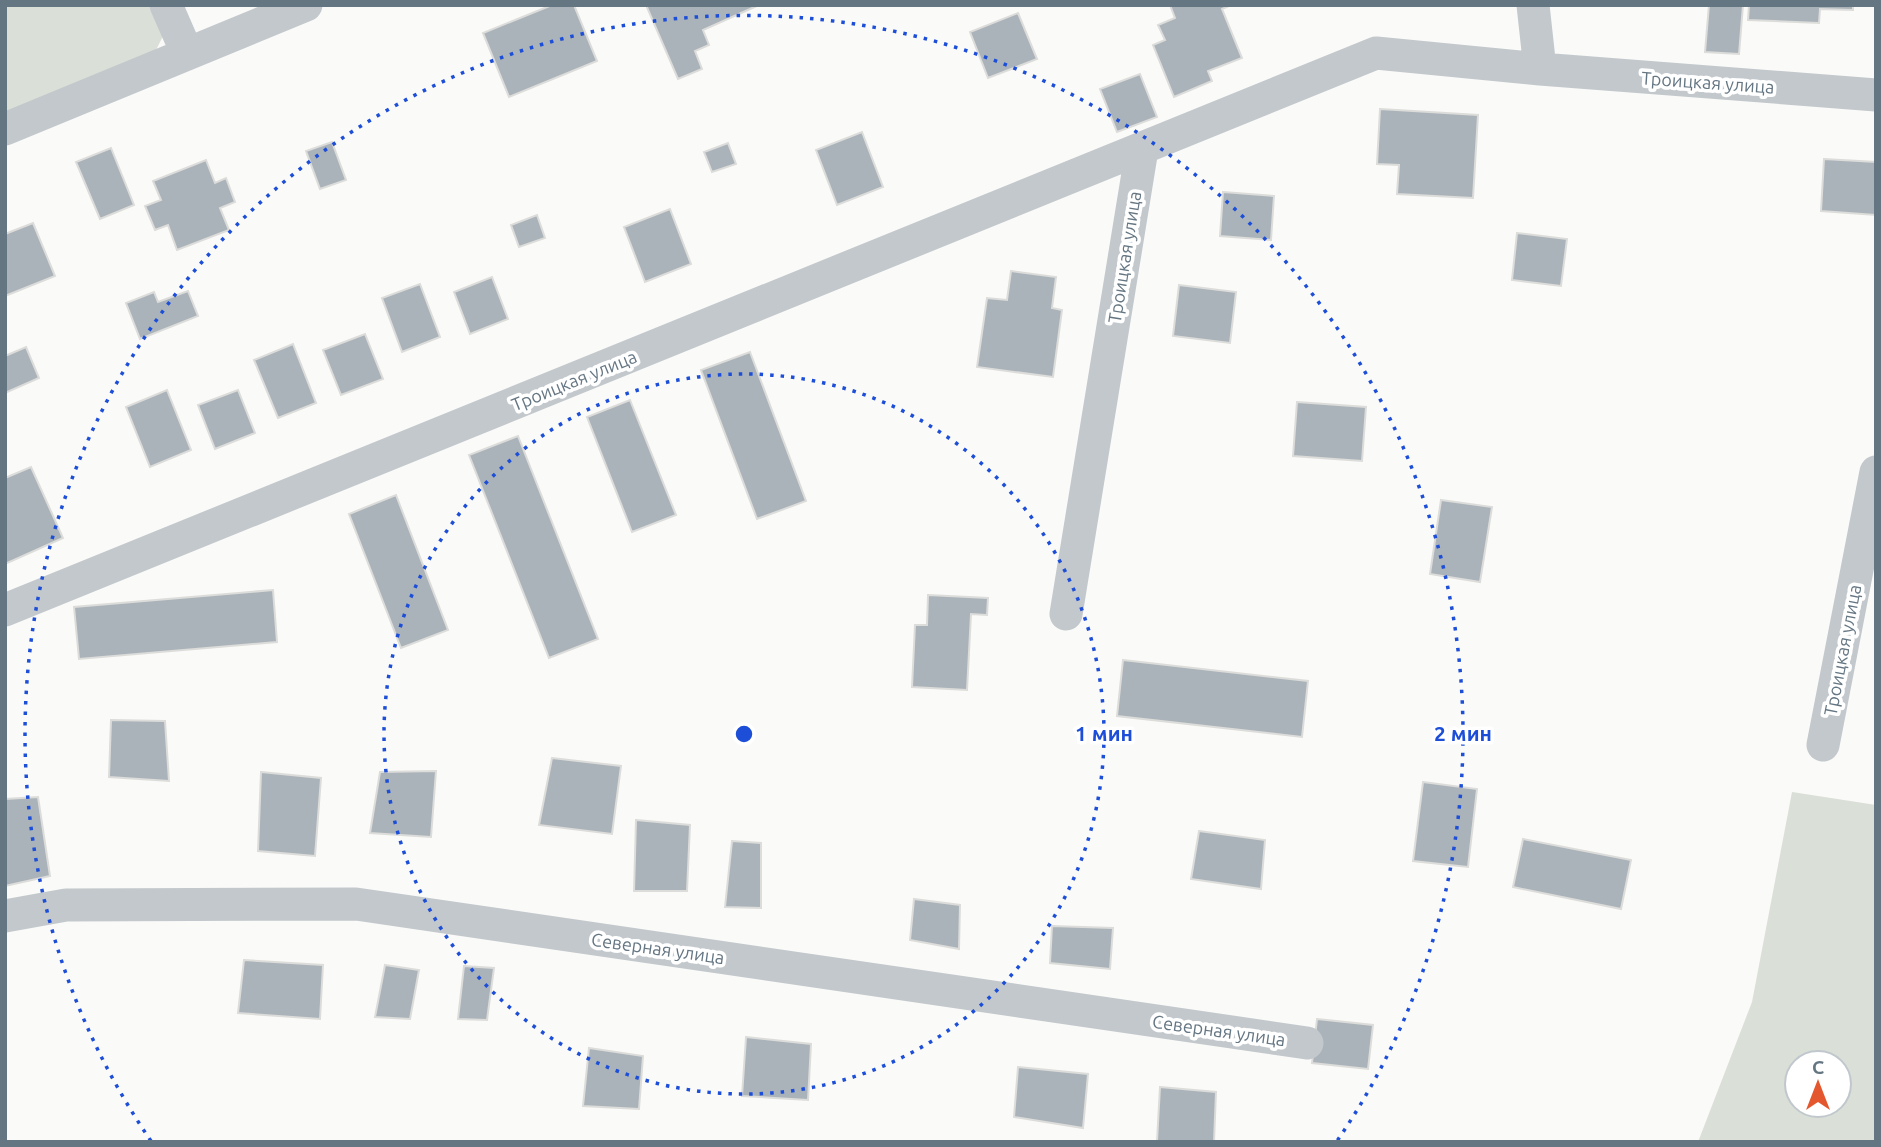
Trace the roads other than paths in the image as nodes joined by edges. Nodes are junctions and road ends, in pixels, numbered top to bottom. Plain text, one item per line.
1 (166, 5) edge
2 (306, 5) edge
3 (1532, 5) edge
4 (187, 53) junction
5 (1540, 69) junction
6 (1876, 95) edge
7 (5, 129) edge
8 (1142, 149) junction
9 (1876, 472) edge
10 (5, 611) edge
11 (1066, 614) dead end
12 (1824, 745) dead end
13 (5, 916) edge
14 (1307, 1043) dead end

1 - 4 street
2 - 4 street
3 - 5 street
4 - 7 street
5 - 6 street, Троицкая улица
5 - 8 street, Троицкая улица
8 - 10 street, Троицкая улица
8 - 11 street, Троицкая улица
9 - 12 street, Троицкая улица
13 - 14 street, Северная улица

